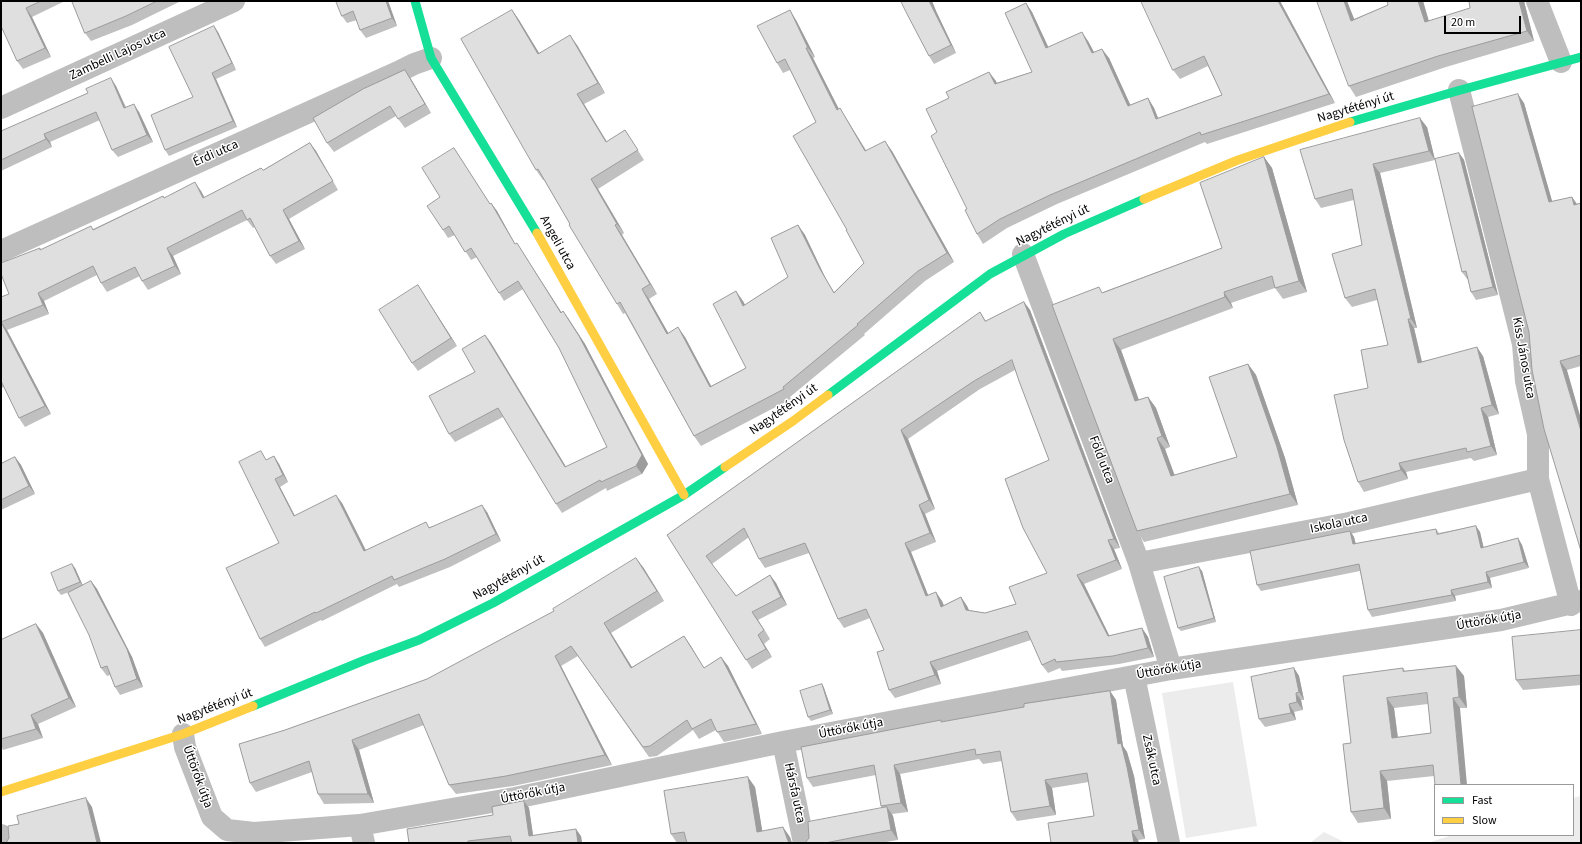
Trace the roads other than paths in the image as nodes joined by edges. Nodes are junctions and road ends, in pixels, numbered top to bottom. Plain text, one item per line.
1 (234, 1) edge
2 (415, 1) edge
3 (1537, 1) edge
4 (431, 58) junction
5 (1571, 60) edge
6 (1458, 90) junction
7 (1, 108) edge
8 (1, 251) edge
9 (1023, 254) junction
10 (1538, 479) junction
11 (684, 495) junction
12 (1139, 564) junction
13 (1576, 603) edge
14 (1171, 669) junction
15 (1134, 676) junction
16 (183, 734) junction
17 (783, 742) junction
18 (1, 792) edge
19 (362, 834) edge
20 (1, 835) edge
21 (3, 843) edge
22 (804, 843) edge
23 (1169, 843) edge

1 - 7 street, Zambelli Lajos utca
2 - 4 main road, Angeli utca
3 - 5 street
4 - 8 street, Érdi utca
4 - 11 main road, Angeli utca
5 - 6 main road, Nagytétényi út
6 - 9 main road, Nagytétényi út
6 - 10 street, Kiss János utca
9 - 11 main road, Nagytétényi út
9 - 12 street, Föld utca
10 - 12 street, Iskola utca
10 - 13 street, Kiss János utca
11 - 16 main road, Nagytétényi út
12 - 14 street, Föld utca
13 - 14 street, Úttörők útja
14 - 15 street, Úttörők útja
15 - 17 street, Úttörők útja
15 - 23 street, Zsák utca
16 - 18 main road, Nagytétényi út
16 - 19 street, Úttörők útja
17 - 19 street, Úttörők útja
17 - 22 street, Hársfa utca
20 - 21 street

